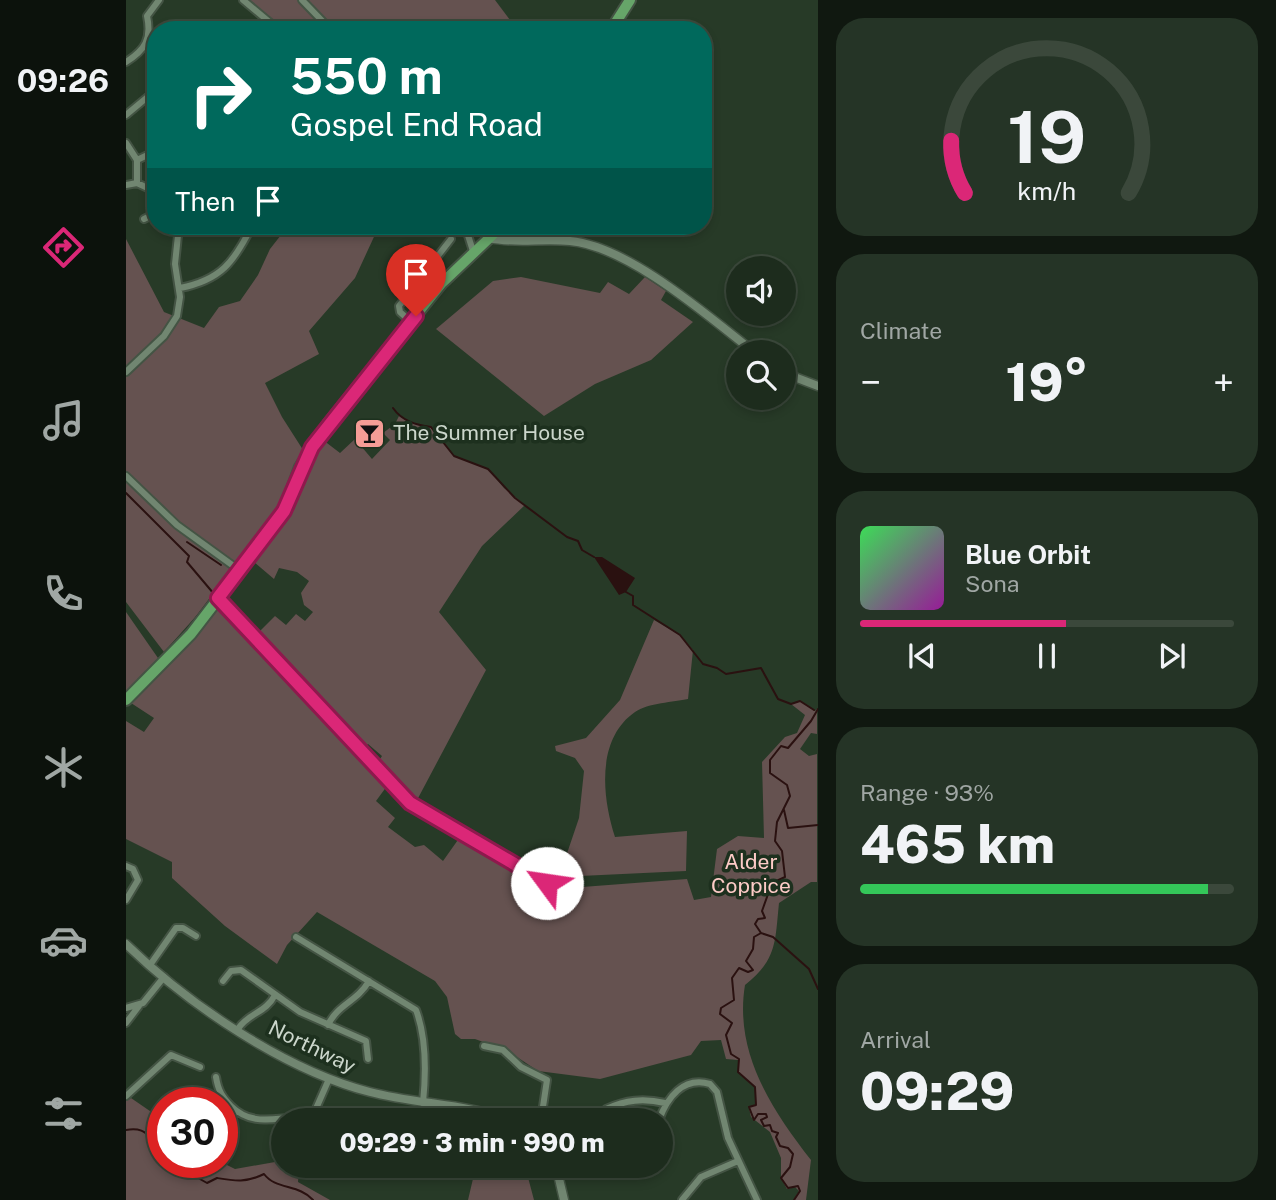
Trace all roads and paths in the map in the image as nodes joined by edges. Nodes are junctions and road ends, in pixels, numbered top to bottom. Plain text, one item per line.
1 (159, 0) edge
2 (243, 0) edge
3 (302, 0) edge
4 (630, 0) edge
5 (148, 21) edge
6 (268, 21) edge
7 (322, 21) edge
8 (617, 21) edge
9 (147, 42) edge
10 (126, 62) edge
11 (147, 98) edge
12 (126, 115) edge
13 (126, 143) edge
14 (147, 155) edge
15 (137, 160) junction
16 (137, 183) junction
17 (126, 185) edge
18 (147, 188) edge
19 (147, 218) edge
20 (144, 219) dead end
21 (179, 235) edge
22 (245, 235) edge
23 (468, 235) edge
24 (493, 235) edge
25 (564, 235) edge
26 (452, 239) dead end
27 (489, 239) junction
28 (570, 241) junction
29 (473, 251) junction
30 (180, 288) junction
31 (411, 322) junction
32 (737, 340) edge
33 (126, 372) edge
34 (796, 378) edge
35 (817, 386) edge
36 (126, 476) edge
37 (239, 570) junction
38 (218, 598) junction
39 (126, 700) edge
40 (126, 866) edge
41 (552, 883) dead end
42 (126, 900) edge
43 (195, 936) dead end
44 (296, 937) dead end
45 (126, 944) edge
46 (150, 965) junction
47 (164, 977) junction
48 (222, 981) dead end
49 (369, 981) junction
50 (275, 995) junction
51 (139, 1006) junction
52 (126, 1008) edge
53 (126, 1023) edge
54 (328, 1024) junction
55 (238, 1029) junction
56 (484, 1046) dead end
57 (368, 1059) dead end
58 (190, 1062) junction
59 (200, 1068) dead end
60 (186, 1070) dead end
61 (216, 1077) dead end
62 (329, 1079) junction
63 (214, 1087) edge
64 (126, 1096) edge
65 (423, 1103) junction
66 (665, 1103) junction
67 (316, 1108) edge
68 (449, 1108) edge
69 (543, 1108) edge
70 (608, 1108) edge
71 (663, 1108) edge
72 (238, 1112) edge
73 (271, 1119) edge
74 (737, 1161) junction
75 (559, 1178) edge
76 (564, 1200) edge
77 (682, 1200) edge
78 (757, 1200) edge

1 - 5 street
2 - 6 street
3 - 7 street
4 - 8 main road
9 - 10 street
11 - 12 street
13 - 15 street
14 - 15 street
15 - 16 street
16 - 17 street
16 - 18 street
19 - 20 street
21 - 30 street
22 - 30 street
23 - 29 street
24 - 27 main road
25 - 28 street
26 - 31 street
27 - 28 street
27 - 29 main road
28 - 32 street
29 - 31 main road
30 - 33 street
31 - 37 main road
34 - 35 street
36 - 37 street
37 - 38 main road
38 - 39 main road
38 - 41 street
40 - 42 street
43 - 46 street
44 - 49 street
45 - 46 street, Northway
46 - 47 street, Northway
47 - 51 street
47 - 55 street, Northway
48 - 50 street
49 - 54 street
49 - 65 street
50 - 54 street
50 - 55 street
51 - 52 street
51 - 53 street
54 - 57 street
55 - 62 street, Northway
56 - 69 street
58 - 59 street
58 - 60 street
58 - 64 street
61 - 63 street
62 - 65 street, Northway
62 - 67 street
65 - 68 street, Northway
66 - 70 street
66 - 71 street
66 - 74 street
72 - 73 street
74 - 77 street
74 - 78 street
75 - 76 street

